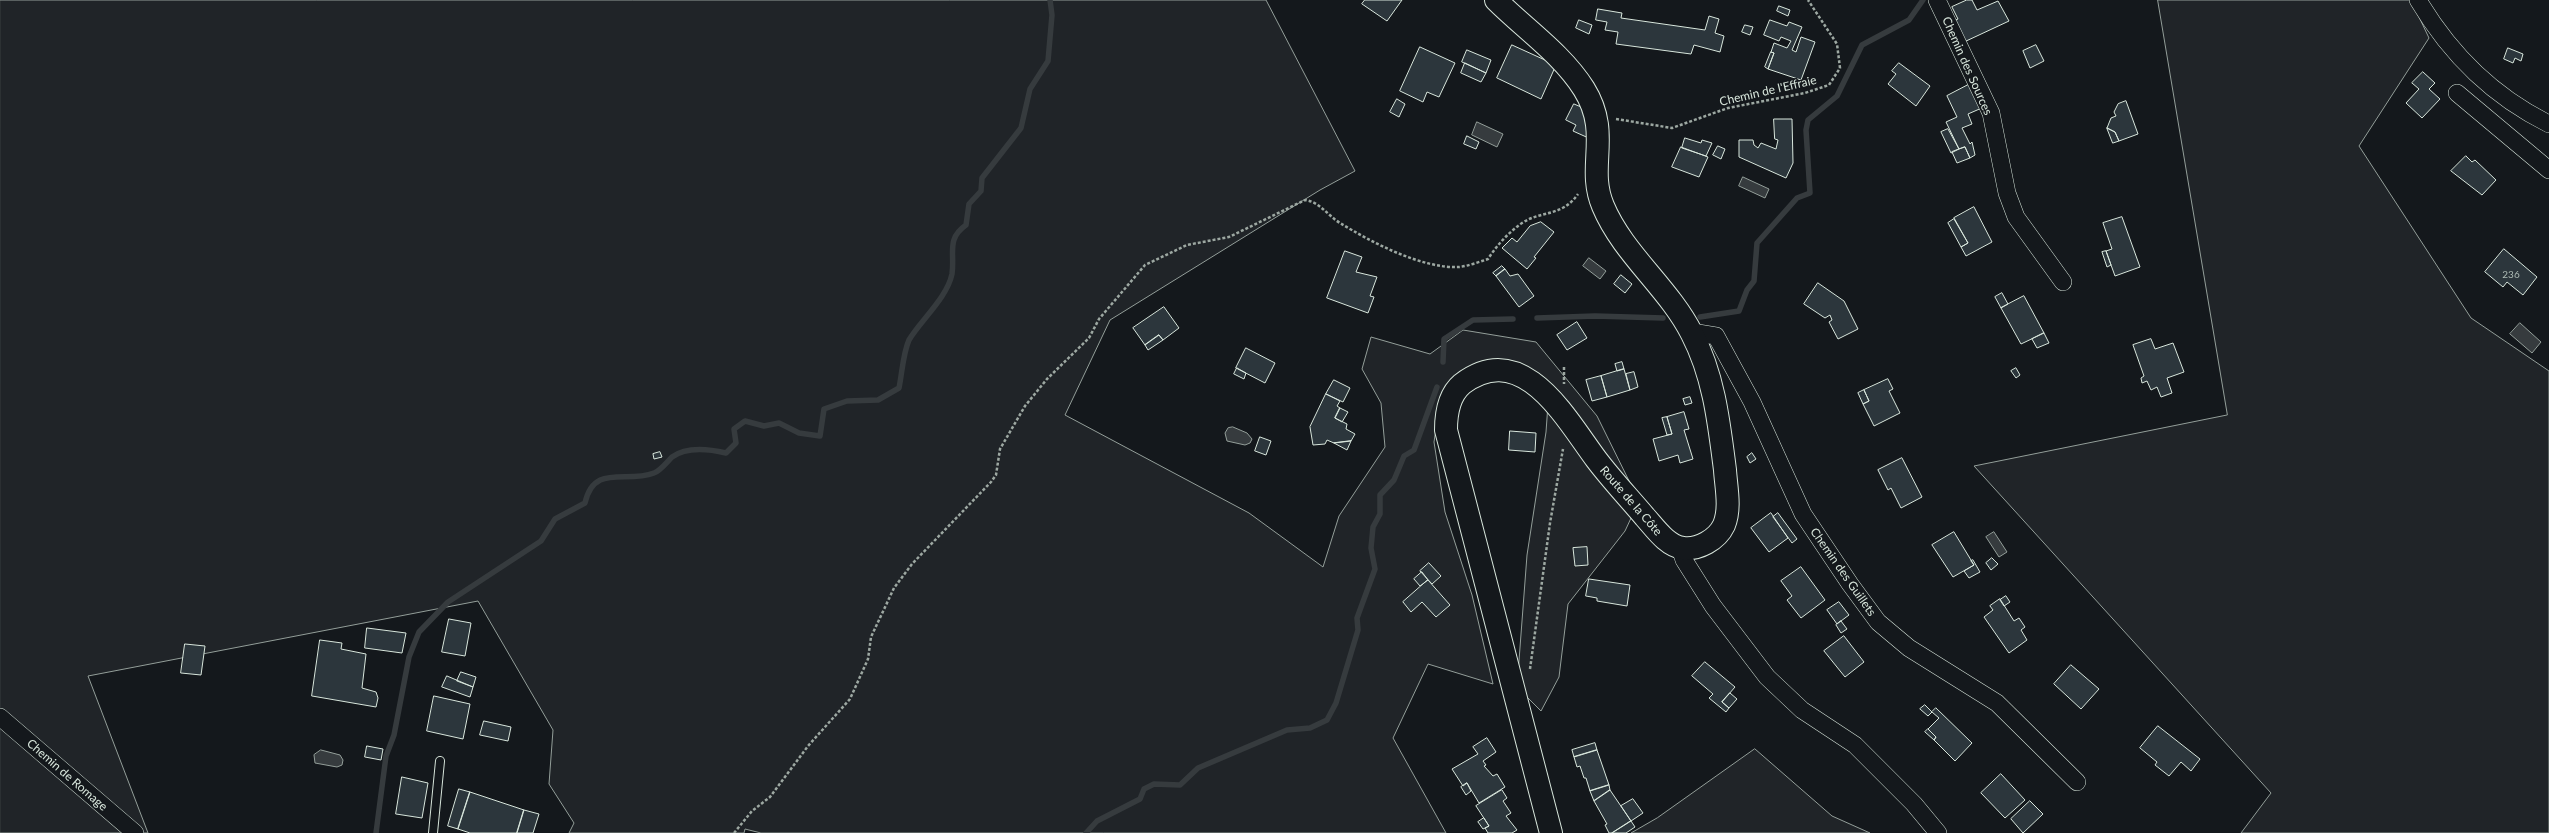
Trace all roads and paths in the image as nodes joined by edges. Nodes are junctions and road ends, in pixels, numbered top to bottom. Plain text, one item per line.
1 (1496, 0) edge
2 (1808, 0) edge
3 (2418, 0) edge
4 (1938, 1) edge
5 (2457, 93) dead end
6 (1598, 117) junction
7 (2549, 124) edge
8 (2549, 170) edge
9 (1597, 173) junction
10 (2063, 282) dead end
11 (1692, 332) junction
12 (1568, 422) junction
13 (1680, 548) junction
14 (1530, 671) dead end
15 (0, 717) edge
16 (440, 761) dead end
17 (2077, 782) dead end
18 (135, 833) edge
19 (433, 833) edge
20 (734, 833) edge
21 (1550, 833) edge
22 (1938, 833) edge

1 - 6 street
2 - 6 path, Chemin de l'Effraie
3 - 7 street
4 - 10 street, Chemin des Sources
5 - 8 street
6 - 9 street
9 - 11 street
9 - 20 path
11 - 13 street
11 - 17 street, Chemin des Guillets
12 - 13 street, Route de la Côte
12 - 14 path
12 - 21 street, Route de la Côte
13 - 22 street
15 - 18 street, Chemin de Romage
16 - 19 lane

